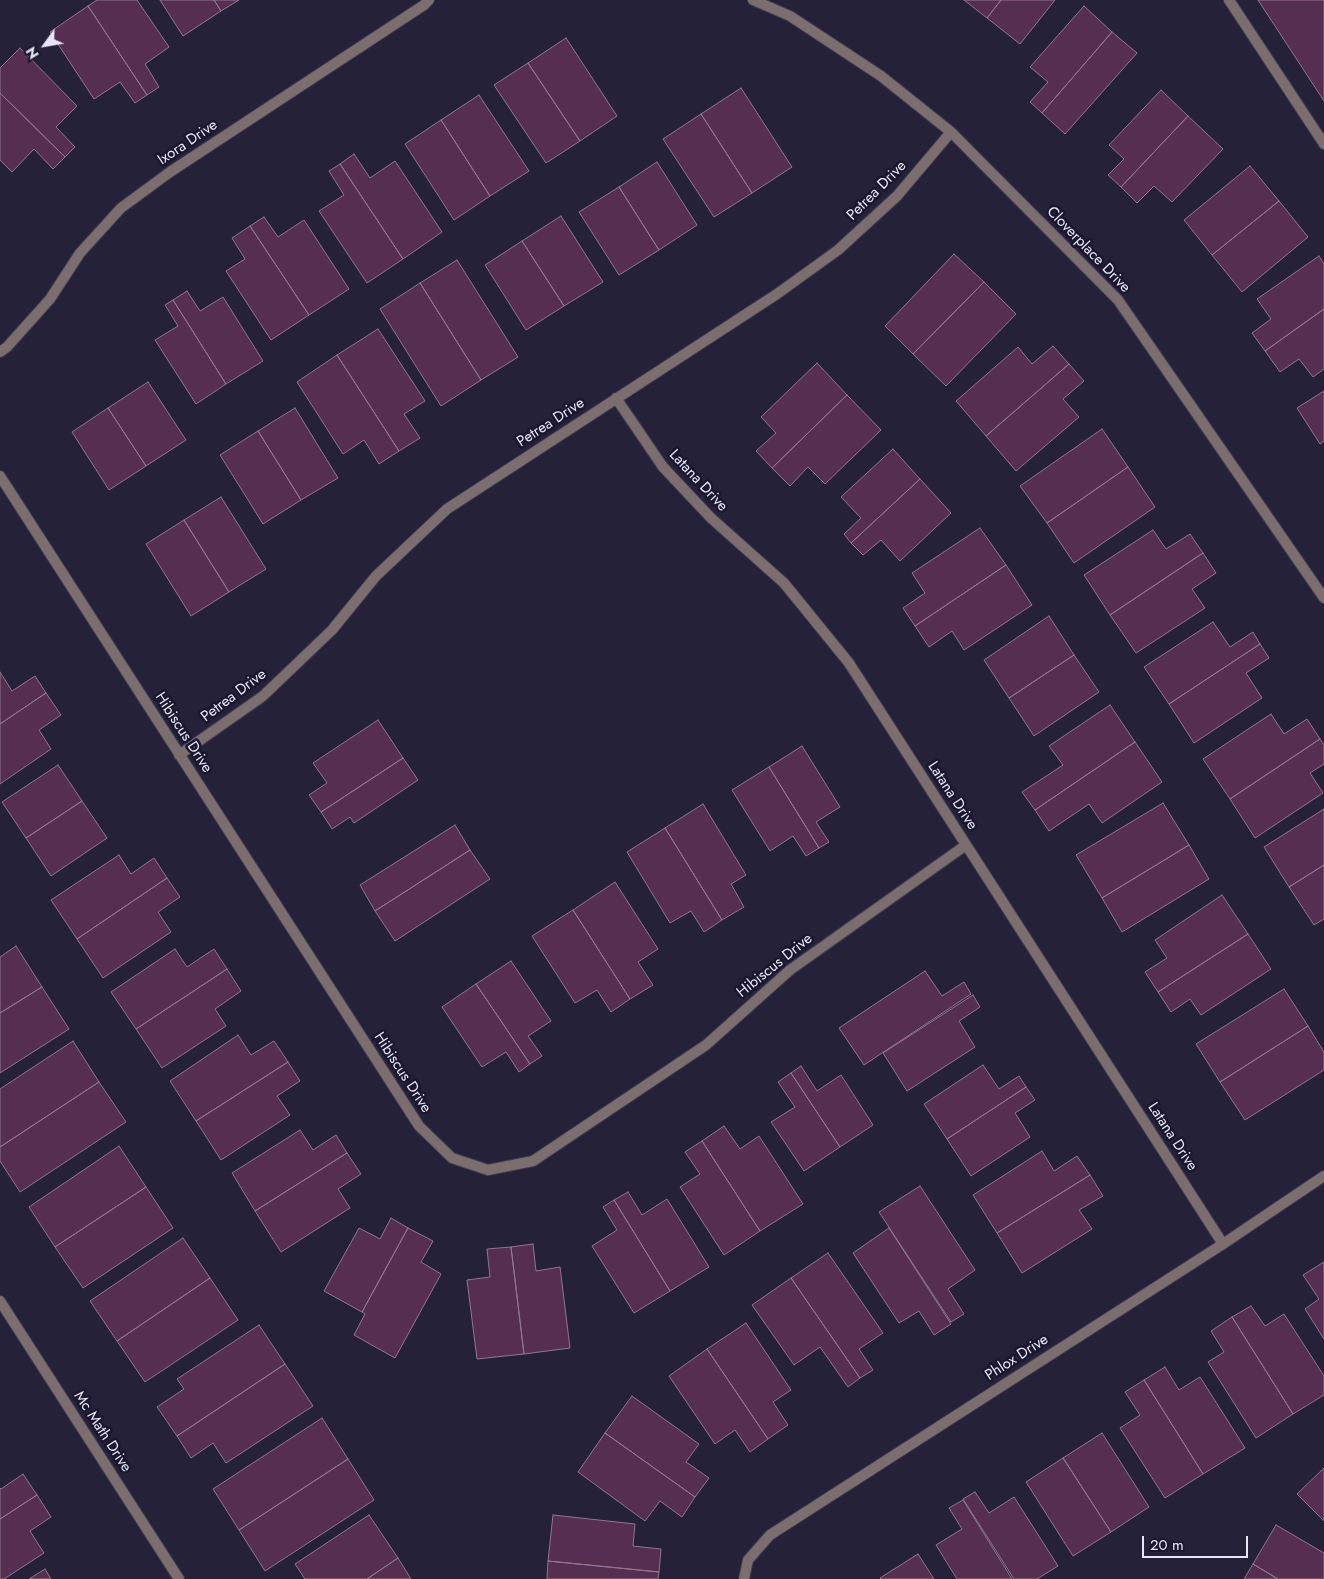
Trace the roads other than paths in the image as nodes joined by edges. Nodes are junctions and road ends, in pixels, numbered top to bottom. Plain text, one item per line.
1 (429, 0) edge
2 (753, 0) edge
3 (1229, 0) edge
4 (951, 132) junction
5 (1324, 144) edge
6 (0, 352) edge
7 (616, 398) junction
8 (0, 476) edge
9 (1324, 598) edge
10 (179, 754) junction
11 (966, 845) junction
12 (1324, 1176) edge
13 (1223, 1244) junction
14 (0, 1301) edge
15 (179, 1579) edge
16 (744, 1579) edge

1 - 6 street, Ixora Drive
2 - 4 street, Cloverplace Drive
3 - 5 street
4 - 7 street, Petrea Drive
4 - 9 street, Cloverplace Drive
7 - 10 street, Petrea Drive
7 - 11 street, Latana Drive
8 - 10 street, Hibiscus Drive
10 - 11 street, Hibiscus Drive
11 - 13 street, Latana Drive
12 - 13 street, Phlox Drive
13 - 16 street, Phlox Drive
14 - 15 street, Mc Math Drive

